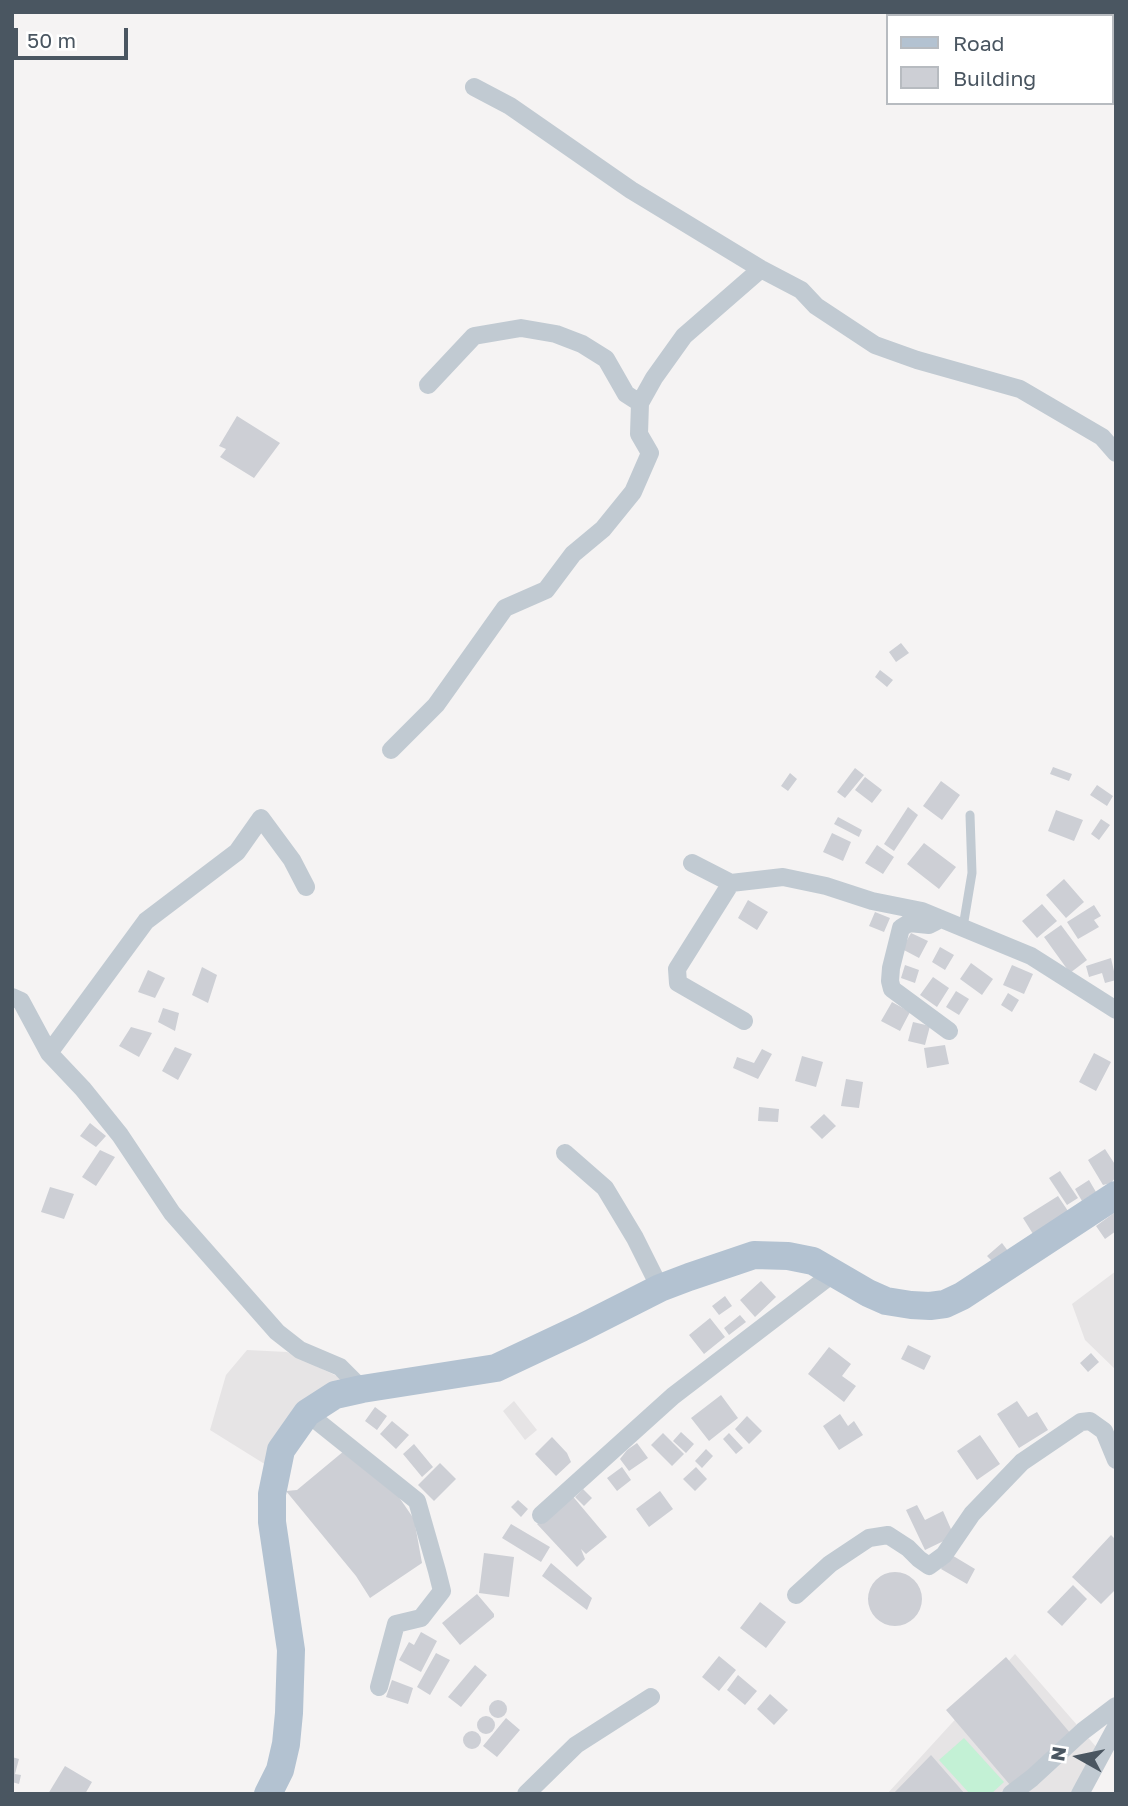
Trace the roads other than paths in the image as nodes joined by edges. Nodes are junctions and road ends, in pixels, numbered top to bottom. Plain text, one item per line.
1 (474, 87) dead end
2 (761, 269) junction
3 (428, 385) dead end
4 (640, 403) junction
5 (1109, 436) edge
6 (1116, 453) edge
7 (391, 750) dead end
8 (970, 815) dead end
9 (692, 863) dead end
10 (731, 883) junction
11 (306, 887) dead end
12 (938, 918) junction
13 (963, 928) junction
14 (12, 997) edge
15 (1116, 1010) edge
16 (744, 1021) dead end
17 (949, 1031) dead end
18 (49, 1053) junction
19 (565, 1153) dead end
20 (1116, 1195) edge
21 (835, 1272) junction
22 (660, 1288) junction
23 (362, 1389) junction
24 (307, 1413) junction
25 (1116, 1460) edge
26 (541, 1515) dead end
27 (796, 1595) dead end
28 (379, 1688) dead end
29 (651, 1697) dead end
30 (1116, 1706) edge
31 (1116, 1727) edge
32 (268, 1794) edge
33 (526, 1794) edge
34 (1011, 1794) edge
35 (1080, 1794) edge

1 - 2 street
2 - 4 street
2 - 5 street
3 - 4 street
4 - 7 street
5 - 6 street
8 - 13 lane
9 - 10 street
10 - 12 street
10 - 16 street
11 - 18 street
12 - 13 street
12 - 17 street
13 - 15 street
14 - 18 street
18 - 23 street
19 - 22 street
20 - 21 main road
21 - 22 main road
21 - 26 street
22 - 23 main road
23 - 24 main road
24 - 28 street
24 - 32 main road
25 - 27 street
29 - 33 street
30 - 34 street
31 - 35 street

